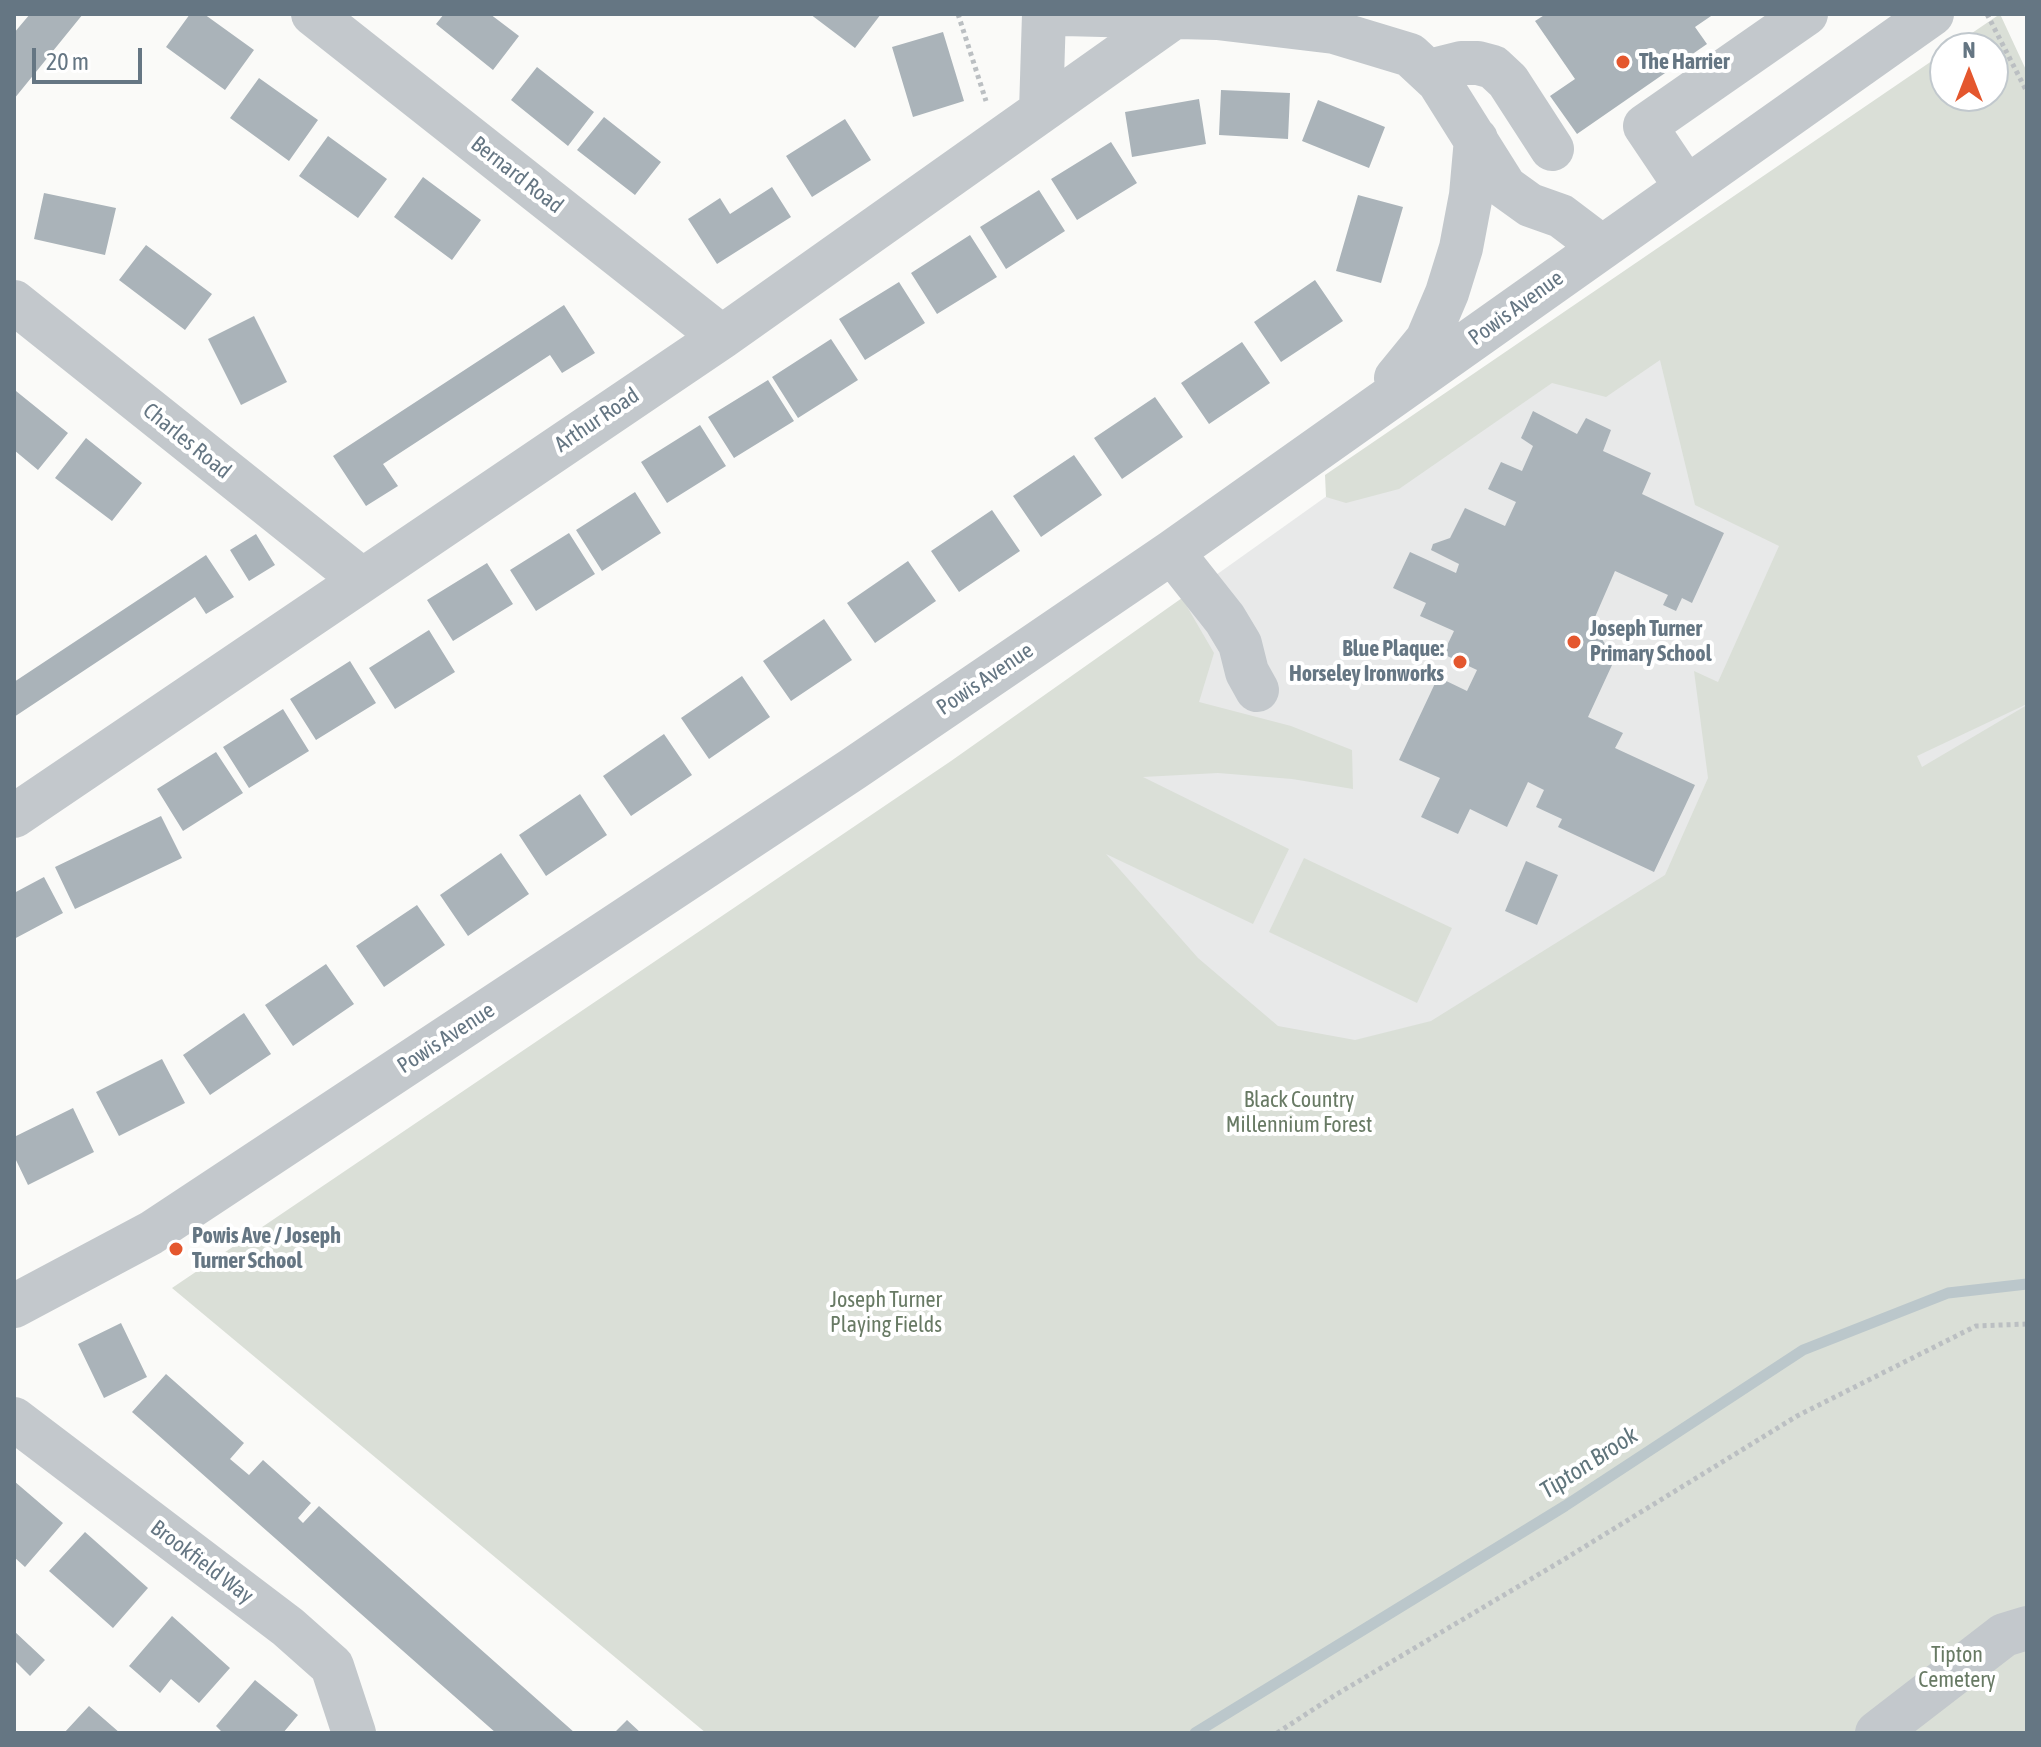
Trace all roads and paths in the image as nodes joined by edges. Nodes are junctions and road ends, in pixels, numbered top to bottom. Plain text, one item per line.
1 (313, 14) edge
2 (958, 14) edge
3 (1044, 14) edge
4 (1064, 14) edge
5 (1806, 14) edge
6 (1932, 14) edge
7 (1987, 14) edge
8 (1174, 17) junction
9 (1429, 71) junction
10 (2027, 92) edge
11 (1041, 111) junction
12 (1001, 139) junction
13 (1476, 139) junction
14 (1552, 149) dead end
15 (1686, 187) junction
16 (1602, 247) junction
17 (14, 302) edge
18 (722, 337) junction
19 (1364, 417) junction
20 (1172, 552) junction
21 (361, 579) junction
22 (1257, 690) dead end
23 (14, 816) edge
24 (14, 1306) edge
25 (2027, 1324) edge
26 (14, 1419) edge
27 (2027, 1628) edge
28 (354, 1733) edge
29 (1277, 1733) edge
30 (1877, 1733) edge

1 - 18 street, Bernard Road
2 - 12 path
3 - 11 street
4 - 8 street
5 - 15 street
6 - 15 street, Powis Avenue
7 - 10 path
8 - 9 street
8 - 11 street, Arthur Road
9 - 13 street
9 - 14 street
11 - 12 street, Arthur Road
12 - 18 street, Arthur Road
13 - 16 street
13 - 19 street
15 - 16 street, Powis Avenue
16 - 19 street, Powis Avenue
17 - 21 street, Charles Road
18 - 21 street, Arthur Road
19 - 20 street, Powis Avenue
20 - 22 street
20 - 24 street, Powis Avenue
21 - 23 street, Arthur Road
25 - 29 path
26 - 28 street, Brookfield Way
27 - 30 street

